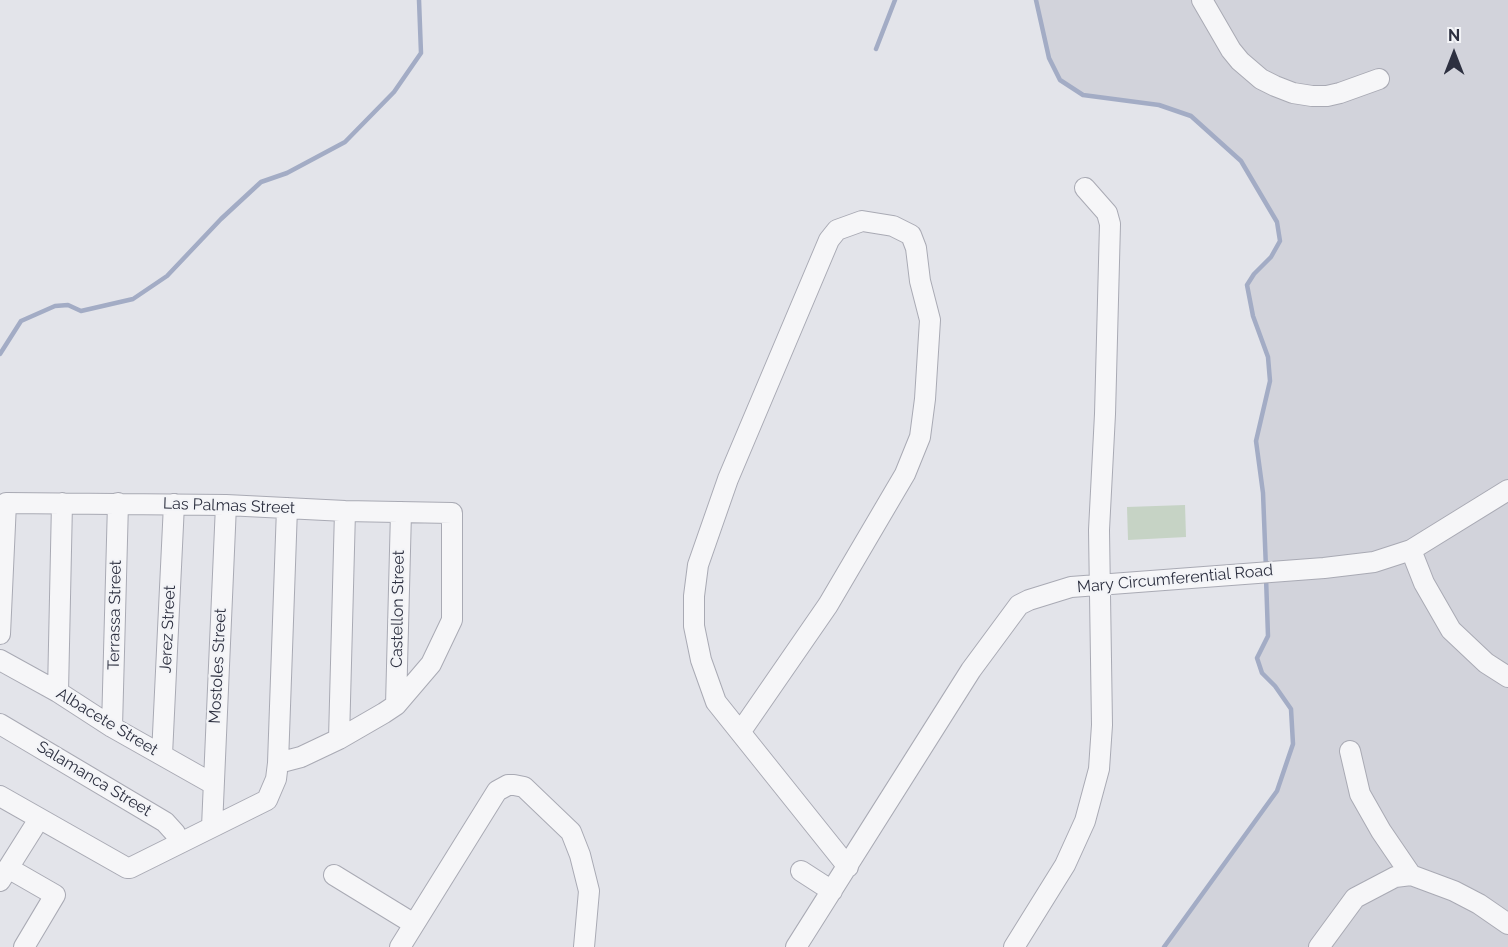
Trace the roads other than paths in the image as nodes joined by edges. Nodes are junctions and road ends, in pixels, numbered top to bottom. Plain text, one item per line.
1 (1202, 0) edge
2 (1379, 79) dead end
3 (1084, 188) dead end
4 (1508, 490) edge
5 (62, 503) junction
6 (118, 503) junction
7 (174, 504) junction
8 (226, 505) junction
9 (287, 508) junction
10 (345, 511) junction
11 (401, 512) junction
12 (1411, 550) junction
13 (1100, 584) junction
14 (0, 634) edge
15 (0, 660) edge
16 (1508, 677) edge
17 (58, 692) junction
18 (396, 705) junction
19 (0, 724) edge
20 (112, 727) junction
21 (741, 731) junction
22 (339, 739) junction
23 (1350, 751) dead end
24 (162, 755) junction
25 (278, 764) junction
26 (213, 784) junction
27 (0, 796) edge
28 (39, 819) junction
29 (212, 827) junction
30 (179, 843) junction
31 (848, 867) junction
32 (801, 871) dead end
33 (4, 874) edge
34 (334, 875) dead end
35 (1411, 875) junction
36 (832, 891) junction
37 (414, 924) junction
38 (1508, 924) edge
39 (24, 947) edge
40 (400, 947) edge
41 (584, 947) edge
42 (796, 947) edge
43 (1014, 947) edge
44 (1318, 947) edge

1 - 2 street
3 - 13 street
4 - 12 street, Mary Circumferential Road
5 - 6 street, Las Palmas Street
5 - 14 street, Las Palmas Street
5 - 17 street
6 - 7 street, Las Palmas Street
6 - 20 street, Terrassa Street
7 - 8 street, Las Palmas Street
7 - 24 street, Jerez Street
8 - 9 street, Las Palmas Street
8 - 26 street, Mostoles Street
9 - 10 street, Las Palmas Street
9 - 25 street
10 - 11 street, Las Palmas Street
10 - 22 street
11 - 18 street, Castellon Street
11 - 18 street, Las Palmas Street
12 - 13 street, Mary Circumferential Road
12 - 16 street
13 - 31 street, Mary Circumferential Road
13 - 43 street
15 - 17 street, Albacete Street
17 - 20 street, Albacete Street
18 - 22 street
19 - 30 street, Salamanca Street
20 - 24 street, Albacete Street
21 - 21 street
21 - 31 street
22 - 25 street
23 - 35 street
24 - 26 street, Albacete Street
25 - 29 street
26 - 29 street, Mostoles Street
27 - 28 street
28 - 30 street
28 - 33 street
29 - 30 street
31 - 36 street, Mary Circumferential Road
32 - 36 street
33 - 39 street
34 - 37 street
35 - 38 street
35 - 44 street
36 - 42 street, Mary Circumferential Road
37 - 40 street
37 - 41 street

